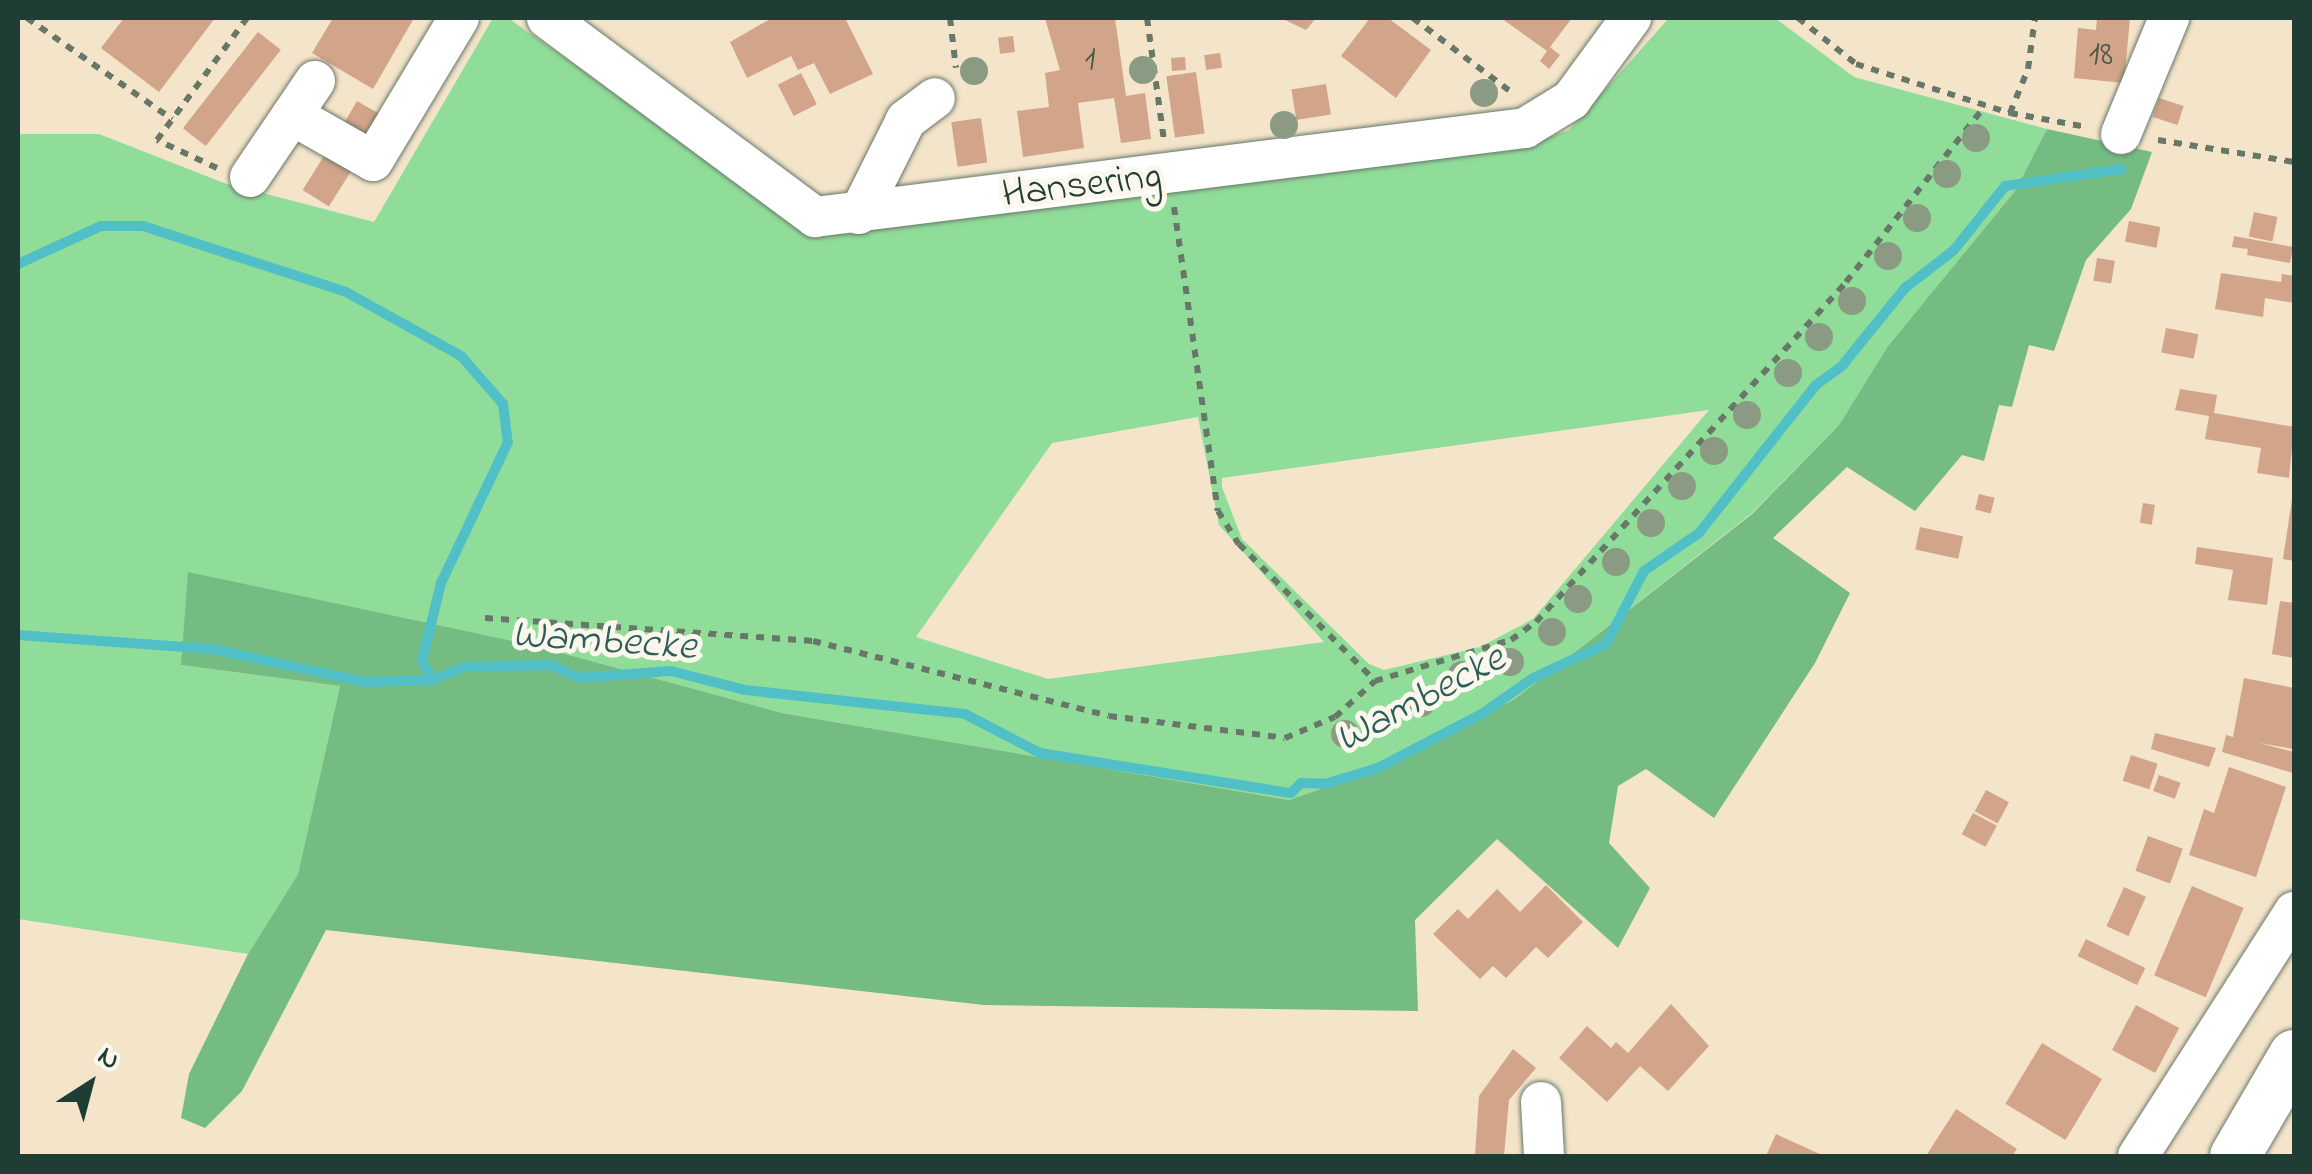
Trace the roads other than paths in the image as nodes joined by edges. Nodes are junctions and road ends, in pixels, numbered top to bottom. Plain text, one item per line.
1 (460, 18) edge
2 (547, 18) edge
3 (1631, 18) edge
4 (2169, 18) edge
5 (315, 81) dead end
6 (935, 98) dead end
7 (292, 114) junction
8 (2120, 134) road end
9 (250, 176) road end
10 (858, 214) junction
11 (2294, 912) edge
12 (2294, 1055) edge
13 (1541, 1102) dead end
14 (2294, 1119) edge
15 (1544, 1156) edge
16 (2138, 1156) edge
17 (2235, 1156) edge
18 (2276, 1156) edge

1 - 7 street
2 - 10 street, Hansering
3 - 10 street, Hansering
4 - 8 street
5 - 7 street
6 - 10 street
7 - 9 street
11 - 16 street
12 - 17 main road
13 - 15 street
14 - 18 main road

